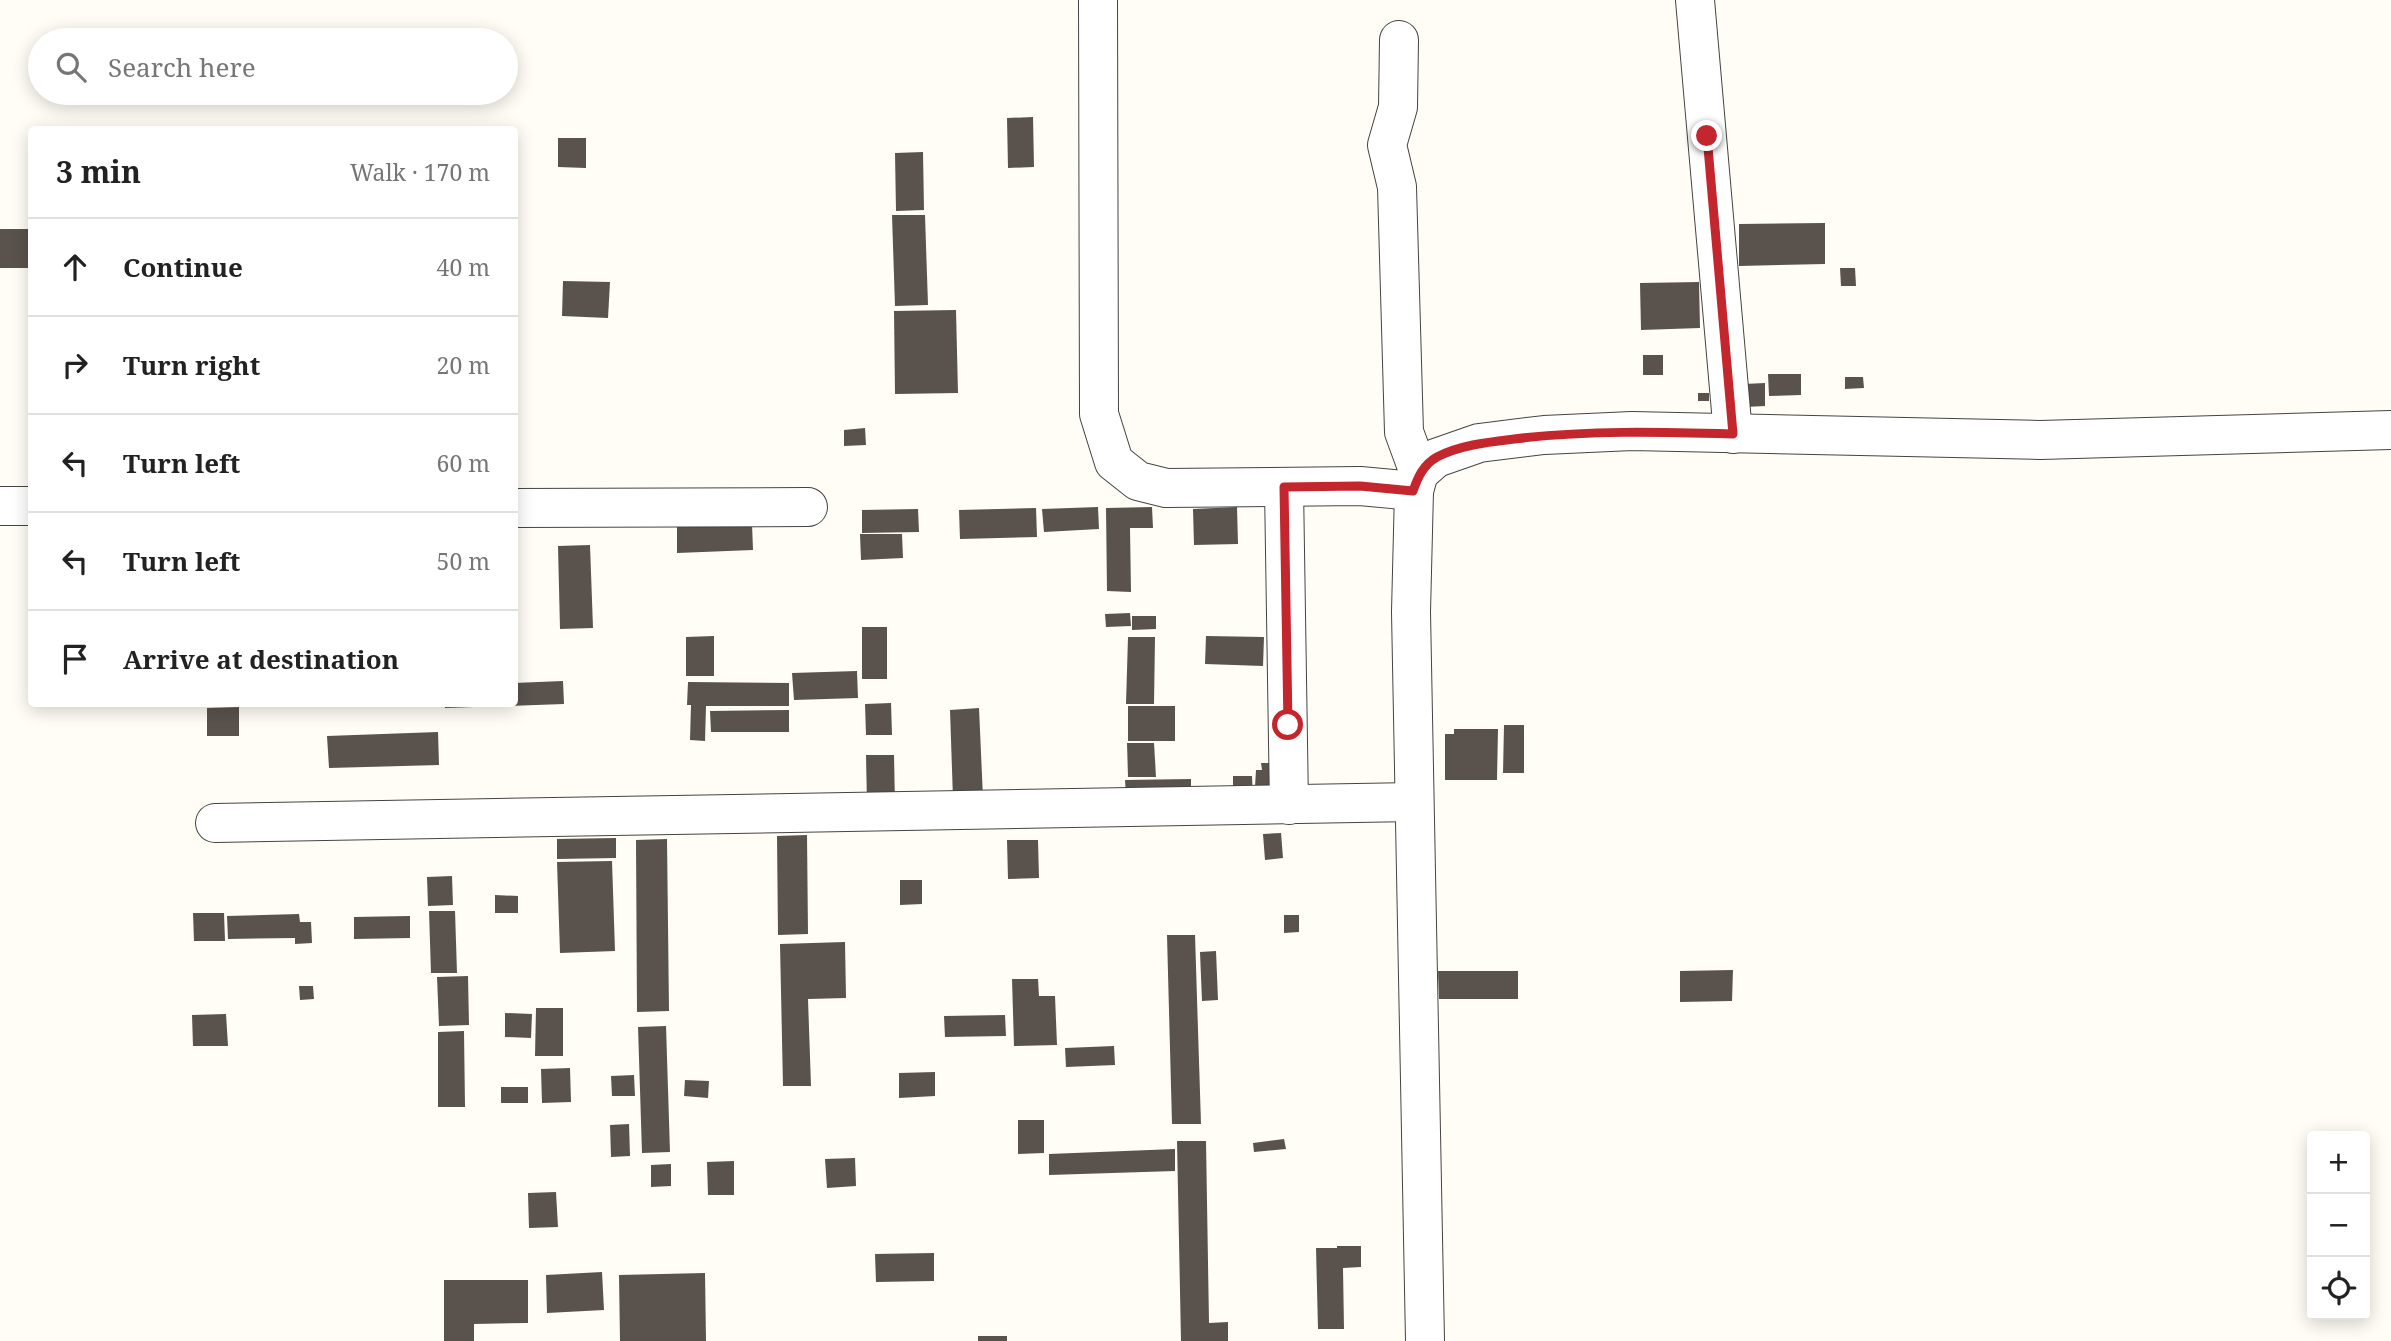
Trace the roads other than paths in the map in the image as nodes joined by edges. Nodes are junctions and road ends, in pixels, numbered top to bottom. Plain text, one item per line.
1 (1098, 0) edge
2 (1695, 0) edge
3 (1399, 40) dead end
4 (2391, 430) edge
5 (1733, 434) junction
6 (1416, 482) junction
7 (1284, 487) junction
8 (0, 506) edge
9 (28, 506) edge
10 (808, 507) dead end
11 (518, 508) edge
12 (1414, 802) junction
13 (1289, 804) junction
14 (215, 823) dead end
15 (1425, 1341) edge

1 - 7 street
2 - 5 street
3 - 6 street
4 - 5 street
5 - 6 street
6 - 7 street
6 - 12 street
7 - 13 street
8 - 9 street
10 - 11 street
12 - 13 street
12 - 15 street
13 - 14 street

